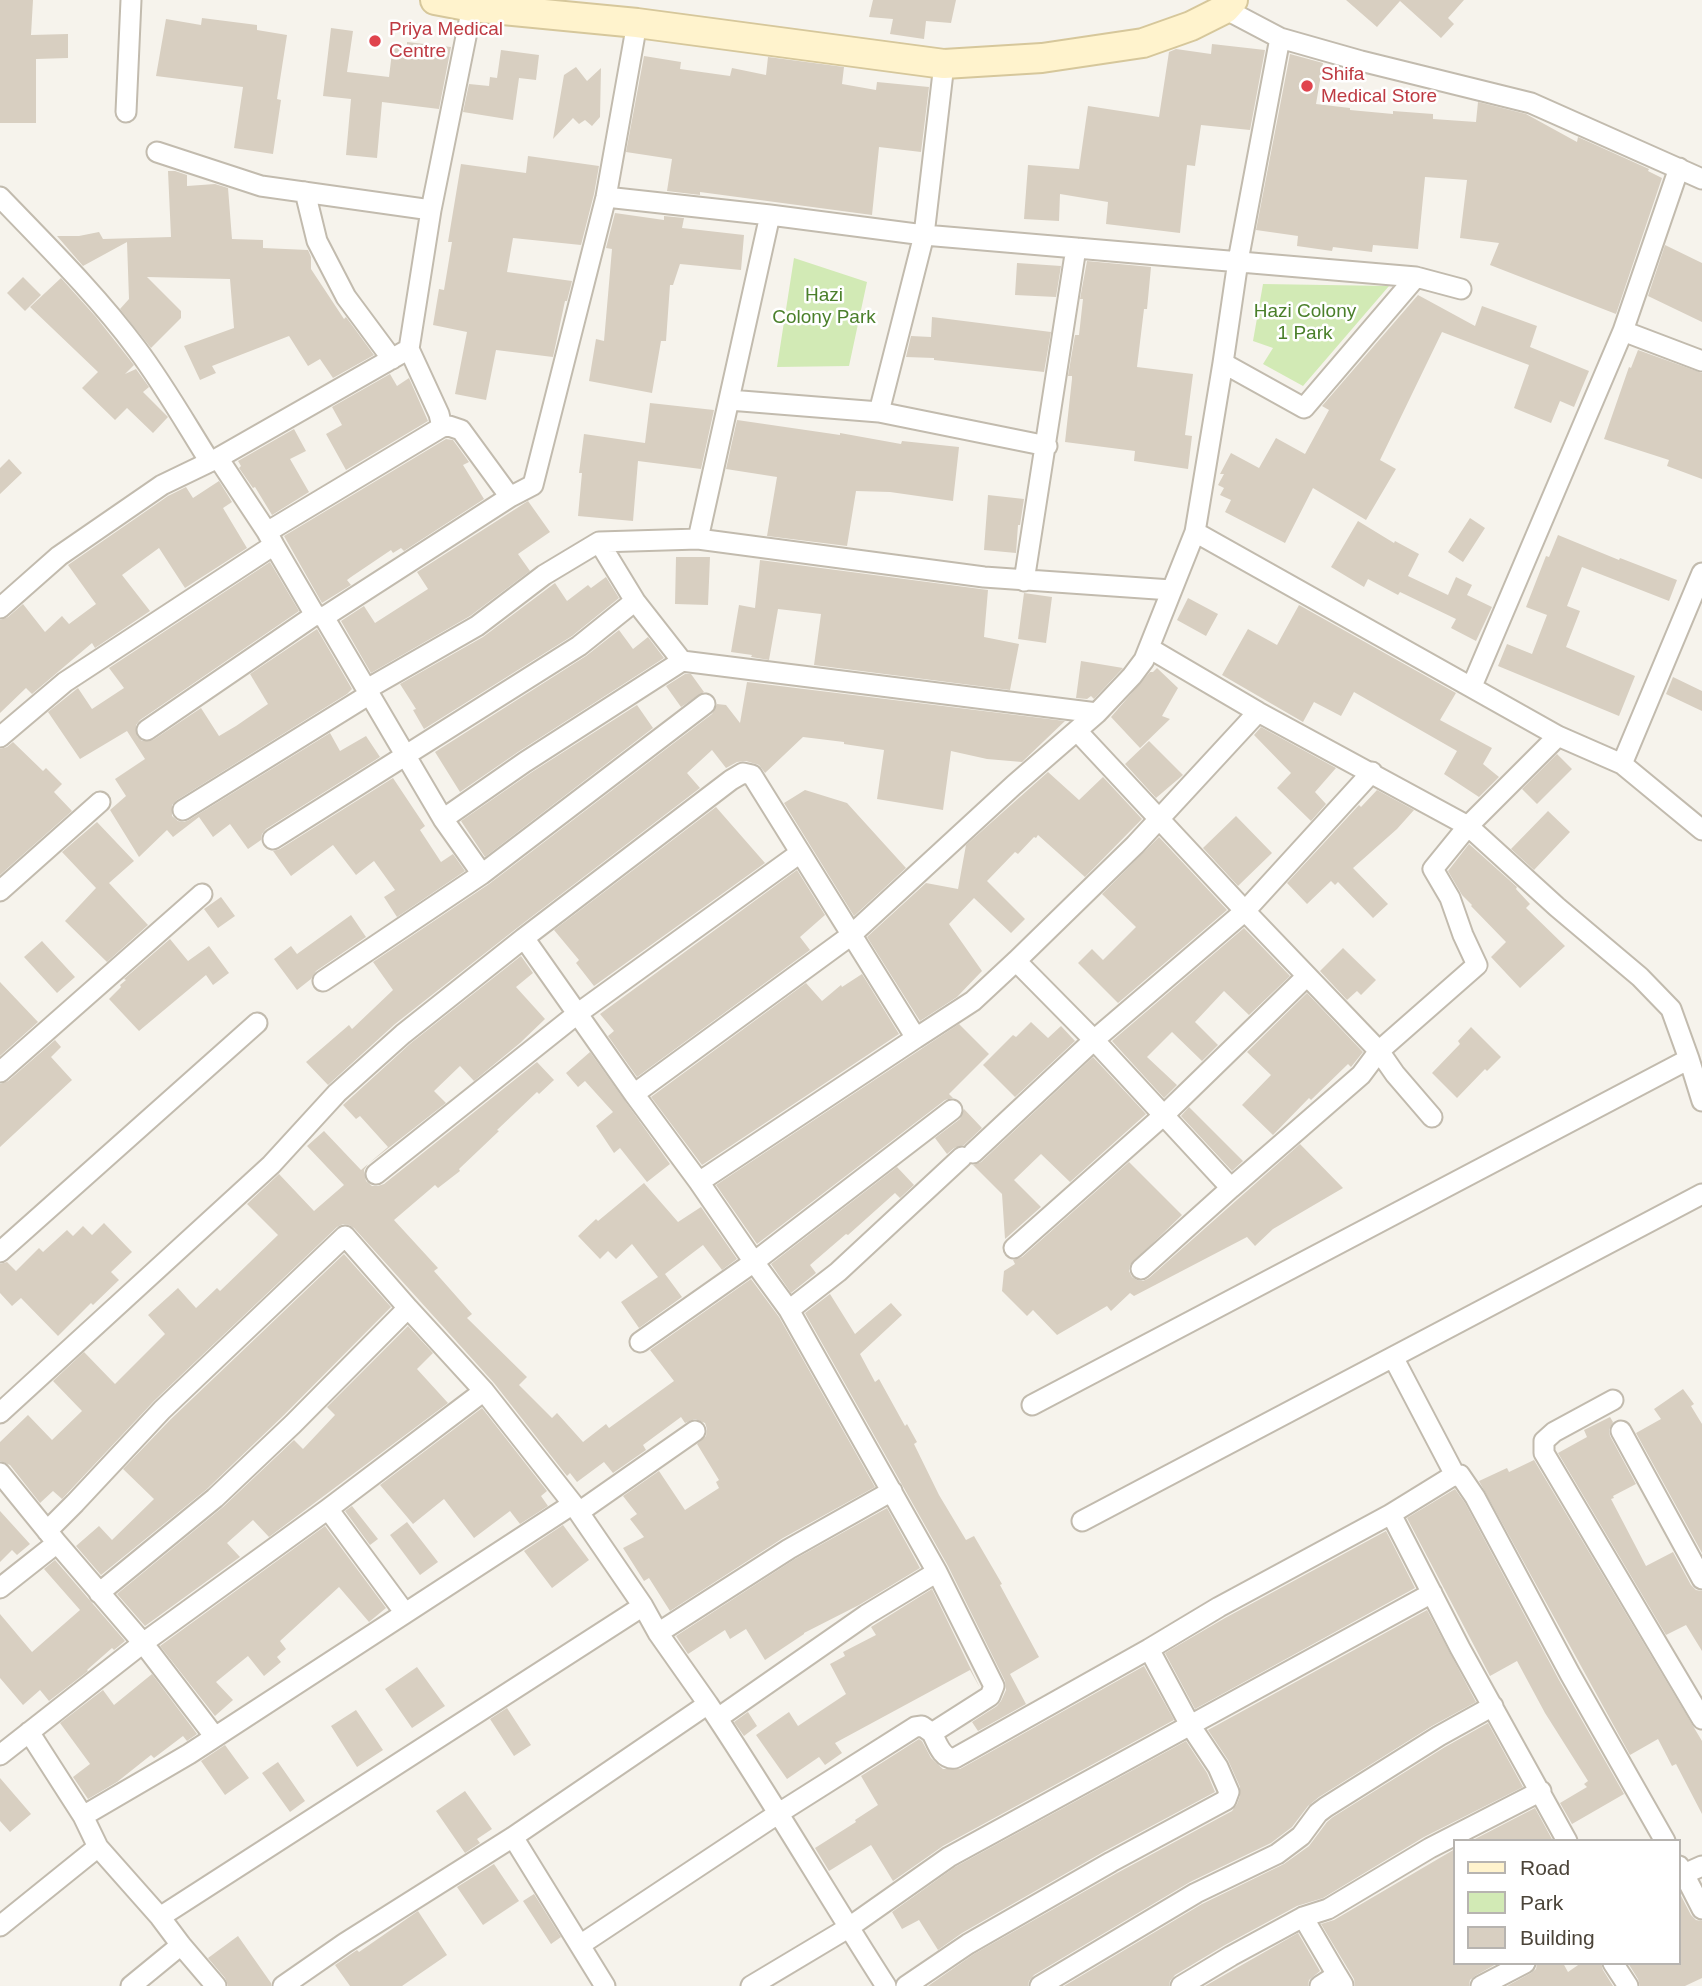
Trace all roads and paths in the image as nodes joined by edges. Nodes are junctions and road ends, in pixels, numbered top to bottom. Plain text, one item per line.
1 (131, 0) edge
2 (435, 0) edge
3 (1195, 0) edge
4 (1229, 4) edge
5 (472, 7) junction
6 (637, 23) junction
7 (1280, 38) junction
8 (944, 64) junction
9 (125, 112) dead end
10 (157, 152) dead end
11 (1679, 168) junction
12 (1702, 178) edge
13 (305, 192) junction
14 (0, 197) edge
15 (606, 197) junction
16 (431, 210) junction
17 (770, 215) junction
18 (925, 235) junction
19 (1076, 248) junction
20 (1238, 261) junction
21 (1416, 277) junction
22 (1461, 289) dead end
23 (1623, 331) junction
24 (409, 349) junction
25 (392, 359) junction
26 (1702, 361) edge
27 (1223, 363) junction
28 (729, 400) junction
29 (879, 412) junction
30 (442, 427) junction
31 (1047, 446) junction
32 (214, 460) junction
33 (510, 497) junction
34 (1195, 532) junction
35 (271, 538) junction
36 (698, 540) junction
37 (598, 542) junction
38 (1702, 573) edge
39 (1024, 581) junction
40 (1171, 590) junction
41 (635, 601) junction
42 (0, 608) edge
43 (319, 616) junction
44 (1149, 648) junction
45 (682, 661) junction
46 (1472, 686) junction
47 (369, 692) junction
48 (705, 704) dead end
49 (1258, 712) junction
50 (1097, 713) junction
51 (147, 730) dead end
52 (1077, 730) junction
53 (1558, 736) junction
54 (0, 737) edge
55 (405, 757) junction
56 (1622, 764) junction
57 (1372, 772) junction
58 (100, 802) dead end
59 (183, 810) dead end
60 (443, 819) junction
61 (1160, 820) junction
62 (1468, 826) junction
63 (1702, 830) edge
64 (273, 839) dead end
65 (800, 853) junction
66 (482, 874) junction
67 (0, 891) edge
68 (202, 894) dead end
69 (1245, 911) junction
70 (850, 936) junction
71 (524, 938) junction
72 (1016, 961) junction
73 (1307, 975) junction
74 (323, 981) dead end
75 (577, 1014) junction
76 (257, 1023) dead end
77 (916, 1038) junction
78 (1094, 1040) junction
79 (1379, 1051) junction
80 (1689, 1059) junction
81 (0, 1072) edge
82 (634, 1094) junction
83 (1702, 1101) edge
84 (951, 1110) dead end
85 (1164, 1115) junction
86 (1432, 1117) dead end
87 (376, 1174) dead end
88 (699, 1182) junction
89 (1231, 1188) junction
90 (1702, 1194) edge
91 (1014, 1248) dead end
92 (0, 1252) edge
93 (754, 1262) junction
94 (1141, 1269) dead end
95 (408, 1308) junction
96 (789, 1310) junction
97 (640, 1342) dead end
98 (1393, 1357) junction
99 (484, 1391) junction
100 (1613, 1400) dead end
101 (1032, 1405) dead end
102 (0, 1413) edge
103 (695, 1431) dead end
104 (1621, 1431) dead end
105 (0, 1473) edge
106 (1455, 1475) junction
107 (892, 1491) junction
108 (328, 1508) junction
109 (576, 1508) junction
110 (1391, 1514) junction
111 (1082, 1521) dead end
112 (52, 1537) junction
113 (937, 1572) junction
114 (1702, 1579) edge
115 (0, 1588) edge
116 (99, 1593) junction
117 (1432, 1593) junction
118 (643, 1606) junction
119 (405, 1613) junction
120 (658, 1633) junction
121 (144, 1643) junction
122 (1149, 1649) junction
123 (1493, 1706) junction
124 (713, 1711) junction
125 (1702, 1719) edge
126 (1190, 1726) junction
127 (29, 1732) junction
128 (932, 1733) junction
129 (215, 1737) junction
130 (0, 1755) edge
131 (1541, 1791) junction
132 (779, 1813) junction
133 (83, 1816) junction
134 (513, 1837) junction
135 (1566, 1839) edge
136 (1664, 1839) edge
137 (98, 1847) junction
138 (1702, 1866) edge
139 (1681, 1872) edge
140 (1702, 1909) edge
141 (160, 1917) junction
142 (1303, 1917) junction
143 (0, 1926) edge
144 (848, 1928) junction
145 (181, 1945) junction
146 (580, 1945) junction
147 (1521, 1965) edge
148 (1614, 1965) edge
149 (1340, 1981) edge
150 (131, 1986) edge
151 (216, 1986) edge
152 (283, 1986) edge
153 (606, 1986) edge
154 (751, 1986) edge
155 (886, 1986) edge
156 (906, 1986) edge
157 (1040, 1986) edge
158 (1181, 1986) edge
159 (1320, 1986) edge
160 (1481, 1986) edge
161 (1628, 1986) edge

1 - 9 street
2 - 5 main road
3 - 4 main road
4 - 7 street
4 - 8 main road
5 - 6 main road
5 - 16 street
6 - 8 main road
6 - 15 street
7 - 11 street
7 - 20 street
8 - 18 street
10 - 13 street
11 - 12 street
11 - 23 street
13 - 16 street
13 - 25 street
14 - 32 street
15 - 17 street
15 - 33 street
16 - 24 street
17 - 18 street
17 - 28 street
18 - 19 street
18 - 29 street
19 - 20 street
19 - 31 street
20 - 21 street
20 - 27 street
21 - 22 street
21 - 27 street
23 - 26 street
23 - 46 street
24 - 25 street
24 - 30 street
25 - 32 street
27 - 34 street
28 - 29 street
28 - 36 street
29 - 31 street
30 - 33 street
30 - 35 street
31 - 39 street
32 - 35 street
32 - 42 street
33 - 43 street
34 - 40 street
34 - 46 street
35 - 43 street
35 - 54 street
36 - 37 street
36 - 39 street
37 - 41 street
37 - 47 street
38 - 56 street
39 - 40 street
40 - 44 street
41 - 45 street
41 - 55 street
43 - 47 street
43 - 51 street
44 - 49 street
44 - 50 street
45 - 50 street
45 - 60 street
46 - 53 street
47 - 55 street
47 - 59 street
48 - 66 street
49 - 57 street
49 - 61 street
50 - 52 street
52 - 61 street
52 - 70 street
53 - 56 street
53 - 62 street
55 - 60 street
55 - 64 street
56 - 63 street
57 - 62 street
57 - 69 street
58 - 67 street
60 - 66 street
61 - 69 street
61 - 72 street
62 - 79 street
62 - 80 street
65 - 70 street
65 - 71 street
65 - 75 street
66 - 74 street
68 - 81 street
69 - 73 street
69 - 78 street
70 - 77 street
70 - 82 street
71 - 75 street
71 - 102 street
72 - 77 street
72 - 78 street
73 - 79 street
73 - 85 street
75 - 82 street
75 - 87 street
76 - 92 street
77 - 88 street
78 - 85 street
78 - 96 street
79 - 86 street
79 - 89 street
80 - 83 street
80 - 101 street
82 - 88 street
84 - 93 street
85 - 89 street
85 - 91 street
88 - 93 street
89 - 94 street
90 - 98 street
93 - 96 street
93 - 97 street
95 - 99 street
95 - 112 street
95 - 116 street
96 - 107 street
98 - 106 street
98 - 111 street
99 - 108 street
99 - 109 street
100 - 125 street
103 - 109 street
104 - 114 street
105 - 112 street
106 - 110 street
106 - 136 street
107 - 113 street
107 - 120 street
108 - 119 street
108 - 121 street
109 - 118 street
109 - 119 street
110 - 117 street
110 - 122 street
112 - 115 street
112 - 116 street
113 - 124 street
113 - 128 street
116 - 121 street
117 - 123 street
117 - 126 street
118 - 120 street
118 - 141 street
119 - 129 street
120 - 124 street
121 - 127 street
121 - 129 street
122 - 126 street
122 - 128 street
123 - 131 street
123 - 157 street
124 - 132 street
124 - 134 street
126 - 144 street
126 - 156 street
127 - 130 street
127 - 133 street
128 - 132 street
129 - 133 street
131 - 135 street
131 - 142 street
132 - 144 street
132 - 146 street
133 - 137 street
134 - 146 street
134 - 152 street
137 - 141 street
137 - 143 street
138 - 139 street
139 - 140 street
141 - 145 street
142 - 149 street
142 - 158 street
144 - 154 street
144 - 155 street
145 - 150 street
145 - 151 street
146 - 153 street
147 - 160 street
148 - 161 street
149 - 159 street

